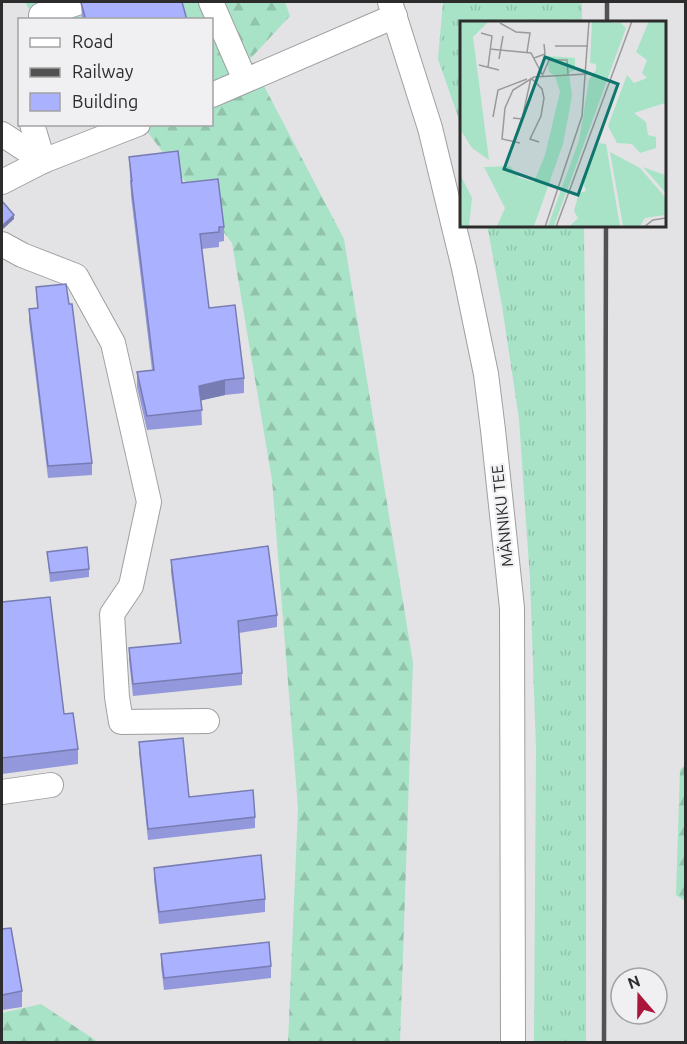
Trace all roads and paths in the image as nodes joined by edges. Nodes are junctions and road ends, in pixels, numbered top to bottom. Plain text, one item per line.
1 (80, 2) edge
2 (211, 2) edge
3 (393, 9) edge
4 (41, 18) edge
5 (245, 80) junction
6 (213, 95) edge
7 (33, 126) edge
8 (133, 126) edge
9 (2, 134) edge
10 (42, 161) junction
11 (2, 182) edge
12 (2, 244) edge
13 (207, 721) dead end
14 (51, 785) dead end
15 (2, 792) edge
16 (513, 1042) edge

1 - 4 street
2 - 5 street
3 - 5 street
3 - 16 street, MÄNNIKU TEE
5 - 6 street
7 - 10 street
8 - 10 street
9 - 10 street
10 - 11 street
12 - 13 street
14 - 15 street

